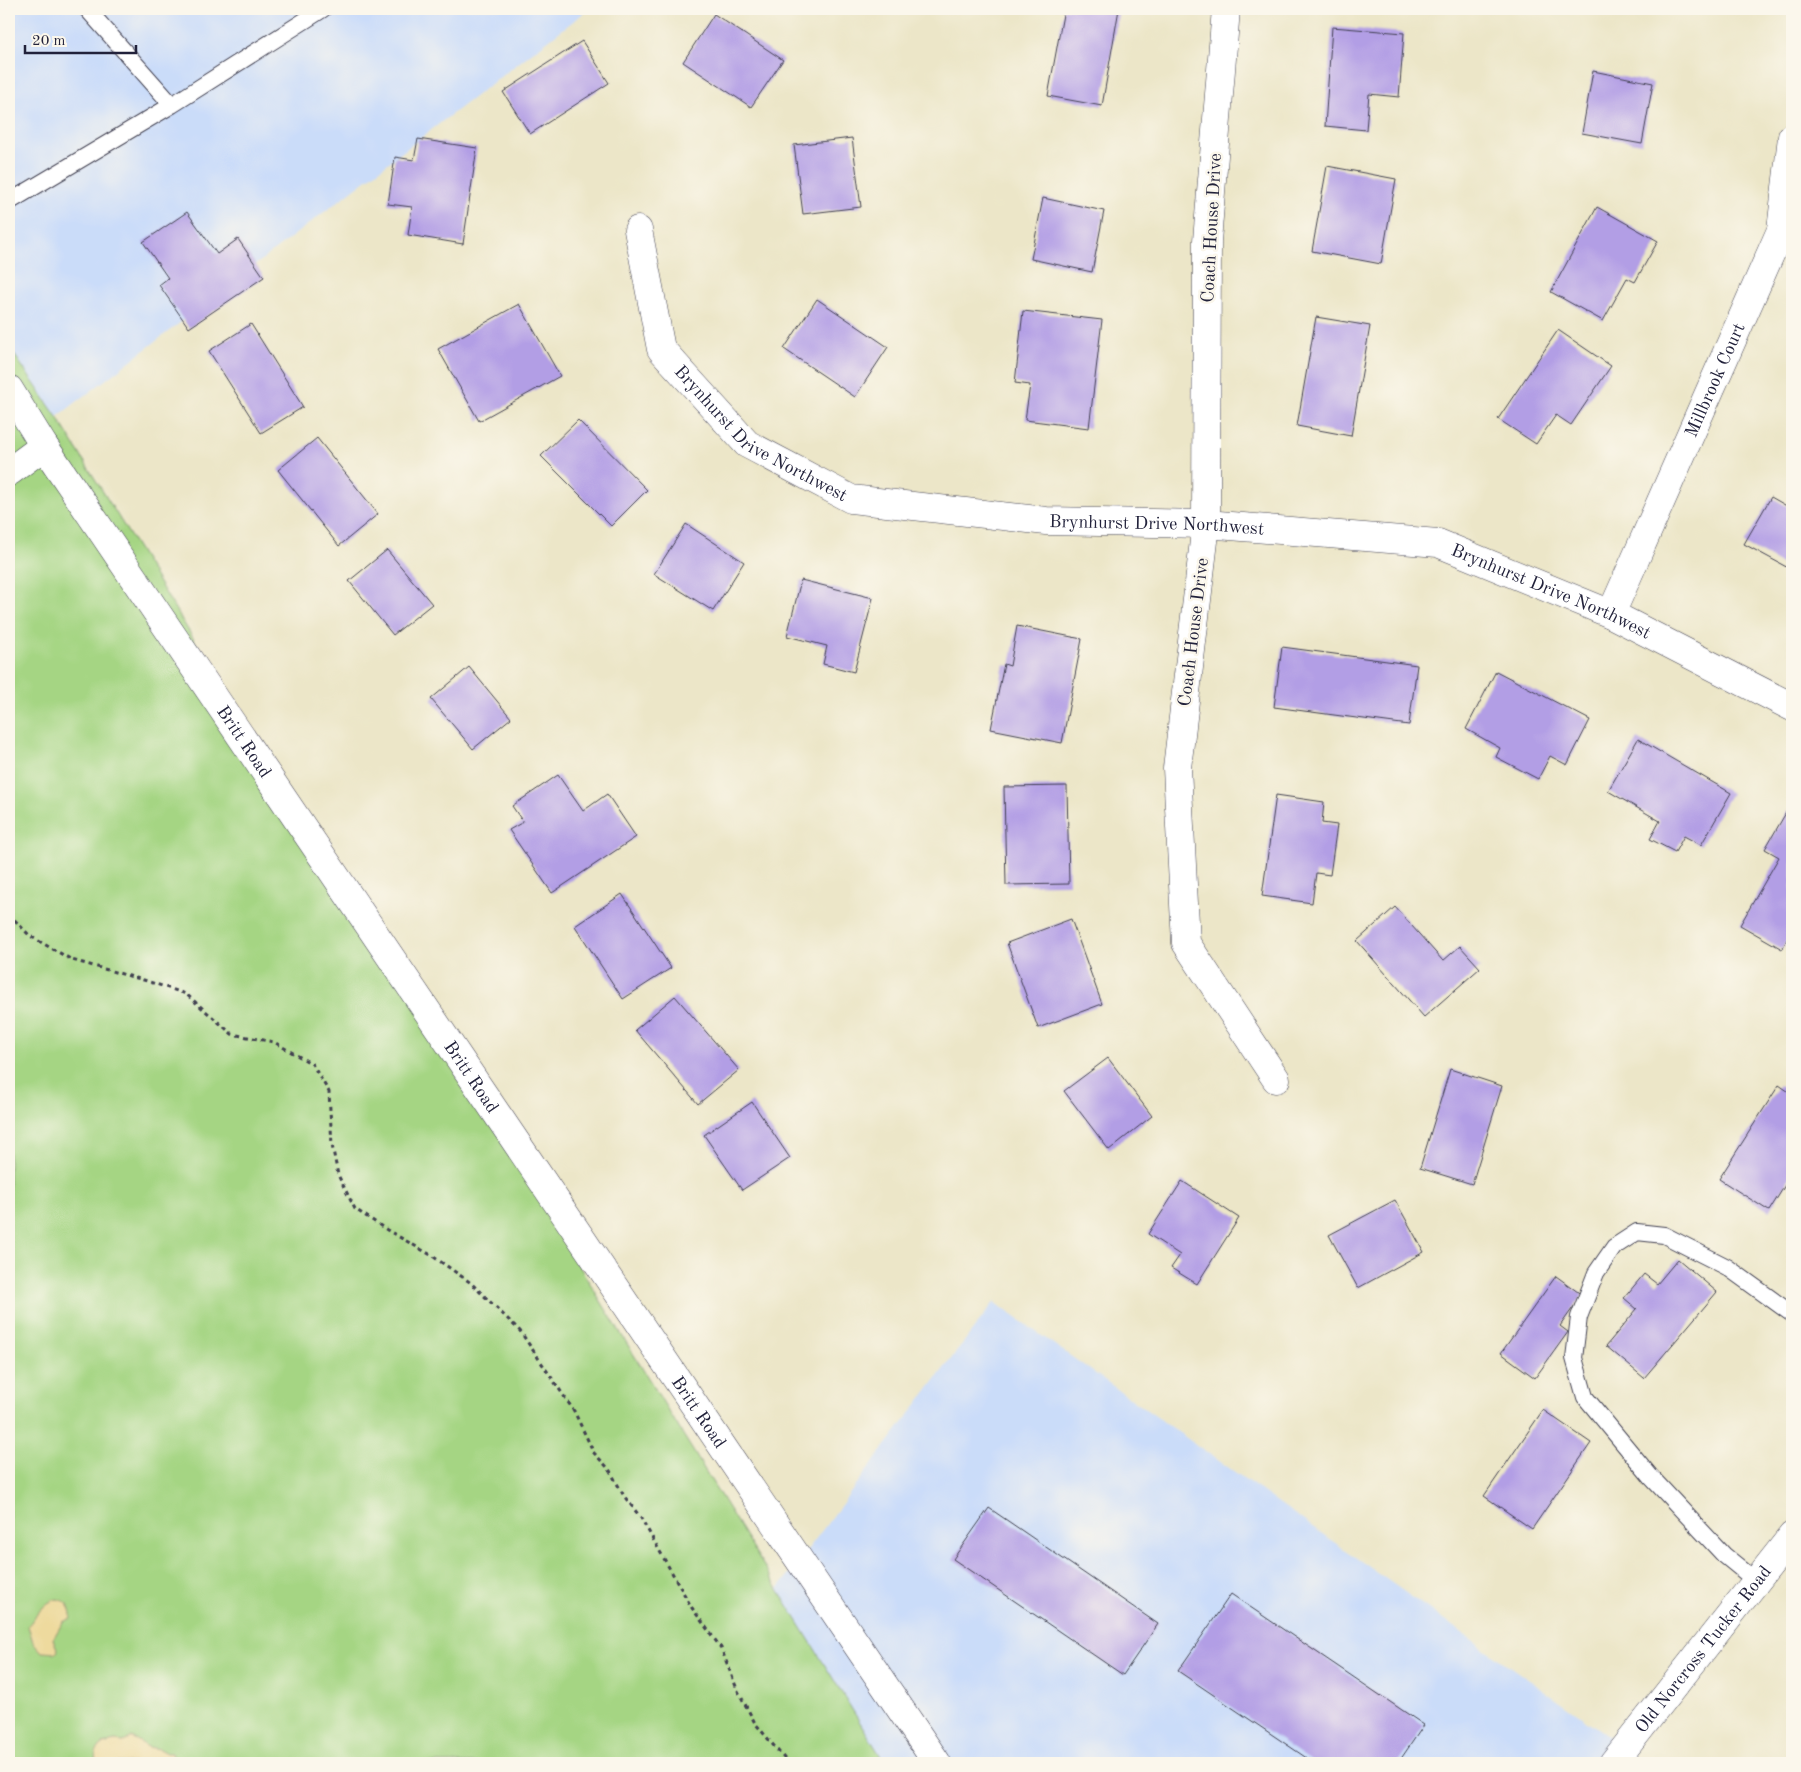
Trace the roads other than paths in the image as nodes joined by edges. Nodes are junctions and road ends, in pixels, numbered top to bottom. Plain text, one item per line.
1 (87, 9) edge
2 (1226, 9) edge
3 (314, 11) edge
4 (172, 105) junction
5 (1792, 137) edge
6 (9, 202) edge
7 (638, 230) dead end
8 (9, 389) edge
9 (44, 446) junction
10 (9, 472) edge
11 (1206, 524) junction
12 (1611, 614) junction
13 (1792, 706) edge
14 (1276, 1079) dead end
15 (1792, 1314) edge
16 (1792, 1536) edge
17 (1756, 1581) junction
18 (937, 1763) edge
19 (1613, 1763) edge

1 - 4 lane
2 - 11 street, Coach House Drive
3 - 4 lane
4 - 6 lane
5 - 12 street, Millbrook Court
7 - 11 street, Brynhurst Drive Northwest
8 - 9 street, Britt Road
9 - 10 street
9 - 18 street, Britt Road
11 - 12 street, Brynhurst Drive Northwest
11 - 14 street, Coach House Drive
12 - 13 street, Brynhurst Drive Northwest
15 - 17 lane
16 - 17 street, Old Norcross Tucker Road
17 - 19 street, Old Norcross Tucker Road

